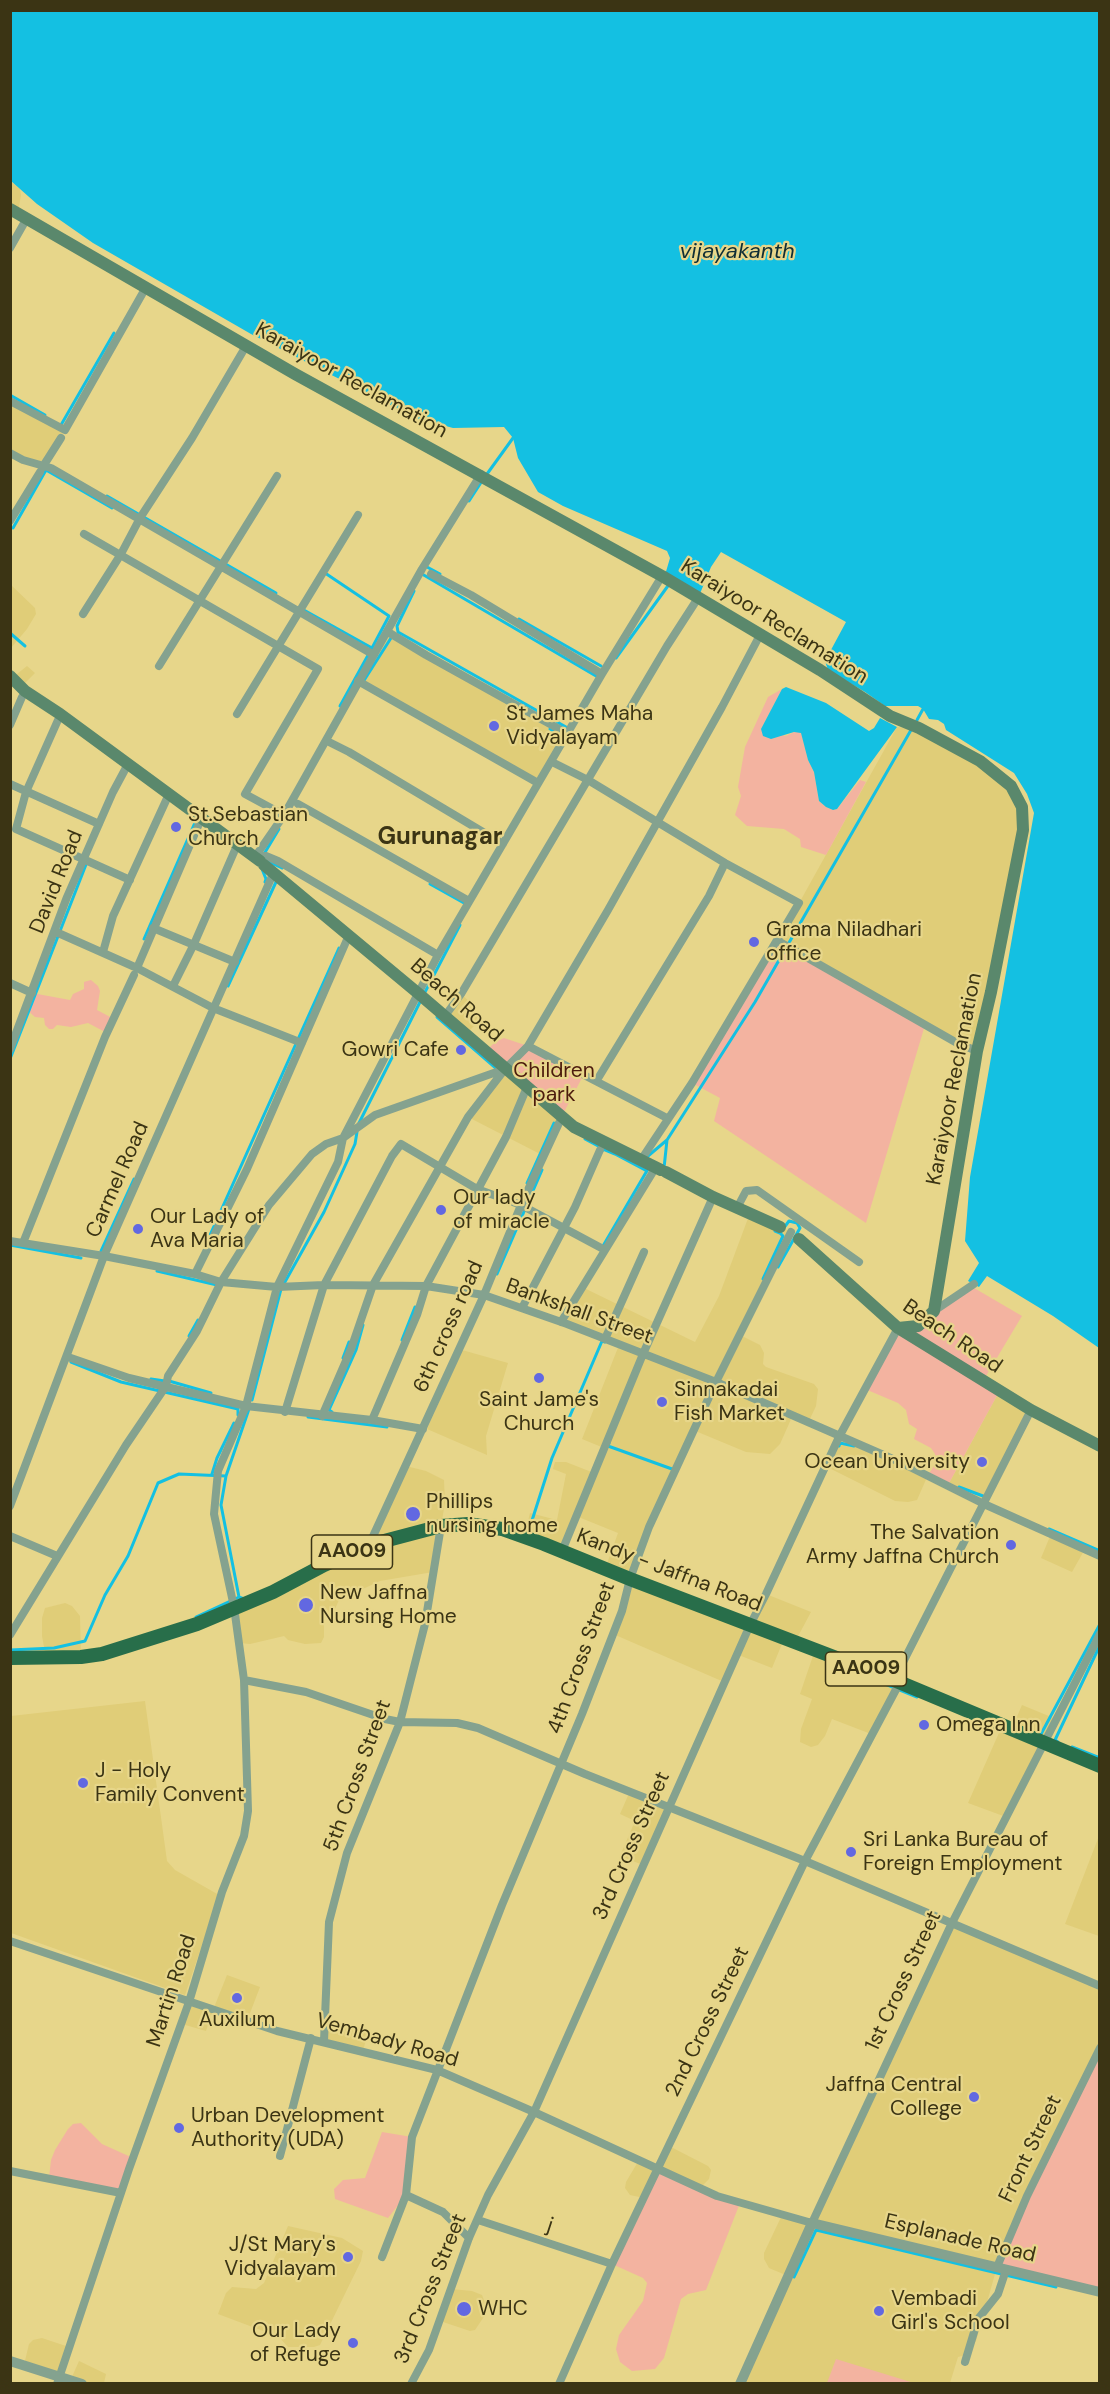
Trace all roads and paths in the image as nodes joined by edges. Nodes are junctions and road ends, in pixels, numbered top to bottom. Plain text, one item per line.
1 (10, 209) edge
2 (27, 218) junction
3 (10, 249) edge
4 (145, 289) junction
5 (246, 346) junction
6 (10, 401) edge
7 (61, 438) dead end
8 (10, 453) edge
9 (42, 468) junction
10 (481, 474) junction
11 (277, 476) dead end
12 (358, 515) dead end
13 (140, 518) junction
14 (10, 521) edge
15 (84, 534) dead end
16 (121, 554) junction
17 (221, 566) junction
18 (431, 574) dead end
19 (662, 576) junction
20 (698, 598) junction
21 (200, 601) junction
22 (299, 610) junction
23 (83, 614) dead end
24 (388, 632) junction
25 (761, 633) junction
26 (278, 645) junction
27 (374, 655) junction
28 (159, 666) dead end
29 (602, 674) junction
30 (10, 676) edge
31 (358, 681) junction
32 (22, 697) dead end
33 (237, 714) dead end
34 (58, 720) dead end
35 (10, 725) edge
36 (568, 734) junction
37 (329, 742) dead end
38 (552, 762) junction
39 (128, 765) junction
40 (588, 780) junction
41 (538, 783) junction
42 (10, 784) edge
43 (26, 792) junction
44 (169, 794) junction
45 (298, 804) dead end
46 (284, 815) junction
47 (202, 817) junction
48 (657, 821) junction
49 (99, 824) junction
50 (238, 843) junction
51 (503, 844) junction
52 (84, 860) junction
53 (725, 863) junction
54 (263, 864) junction
55 (130, 880) junction
56 (469, 901) junction
57 (153, 927) junction
58 (56, 932) junction
59 (348, 935) junction
60 (778, 940) junction
61 (194, 944) junction
62 (104, 952) junction
63 (438, 955) junction
64 (235, 962) junction
65 (135, 971) junction
66 (10, 983) edge
67 (173, 986) junction
68 (32, 993) junction
69 (419, 994) junction
70 (213, 1008) junction
71 (445, 1016) junction
72 (302, 1043) junction
73 (528, 1046) junction
74 (10, 1049) edge
75 (977, 1051) junction
76 (505, 1069) junction
77 (597, 1080) junction
78 (527, 1087) junction
79 (667, 1118) junction
80 (559, 1123) dead end
81 (343, 1138) junction
82 (601, 1146) junction
83 (641, 1160) junction
84 (440, 1168) junction
85 (661, 1170) junction
86 (477, 1189) junction
87 (713, 1197) junction
88 (521, 1205) junction
89 (737, 1208) junction
90 (564, 1227) junction
91 (789, 1232) junction
92 (10, 1241) edge
93 (23, 1243) junction
94 (605, 1250) junction
95 (644, 1252) dead end
96 (104, 1256) junction
97 (859, 1262) dead end
98 (195, 1274) junction
99 (220, 1282) junction
100 (974, 1284) dead end
101 (324, 1285) junction
102 (373, 1285) junction
103 (426, 1286) junction
104 (277, 1287) junction
105 (484, 1295) junction
106 (522, 1308) junction
107 (934, 1311) junction
108 (561, 1322) junction
109 (898, 1328) junction
110 (605, 1339) junction
111 (643, 1354) junction
112 (68, 1357) junction
113 (716, 1382) junction
114 (166, 1386) junction
115 (246, 1406) junction
116 (1031, 1410) junction
117 (285, 1412) junction
118 (322, 1416) junction
119 (372, 1420) junction
120 (423, 1429) junction
121 (839, 1437) junction
122 (1100, 1446) edge
123 (984, 1504) junction
124 (10, 1506) edge
125 (441, 1526) junction
126 (10, 1536) edge
127 (369, 1545) junction
128 (562, 1551) junction
129 (57, 1556) junction
130 (1100, 1556) edge
131 (630, 1579) junction
132 (234, 1607) junction
133 (750, 1625) junction
134 (1100, 1634) edge
135 (10, 1635) edge
136 (11, 1659) edge
137 (244, 1680) junction
138 (897, 1681) junction
139 (400, 1722) junction
140 (1043, 1744) junction
141 (562, 1764) junction
142 (1100, 1766) edge
143 (668, 1808) junction
144 (805, 1861) junction
145 (951, 1924) junction
146 (10, 1941) edge
147 (1100, 1986) edge
148 (189, 2002) junction
149 (311, 2038) junction
150 (324, 2041) junction
151 (1100, 2048) edge
152 (437, 2070) junction
153 (534, 2112) junction
154 (280, 2156) dead end
155 (658, 2169) junction
156 (10, 2171) edge
157 (121, 2193) junction
158 (406, 2195) junction
159 (478, 2220) junction
160 (812, 2223) junction
161 (469, 2238) junction
162 (382, 2257) dead end
163 (612, 2264) junction
164 (1002, 2269) junction
165 (1100, 2292) edge
166 (10, 2361) edge
167 (965, 2362) dead end
168 (58, 2380) edge
169 (82, 2384) edge
170 (411, 2384) edge
171 (559, 2384) edge
172 (740, 2384) edge

1 - 2 main road, Karaiyoor Reclamation
2 - 3 street
2 - 4 main road, Karaiyoor Reclamation
4 - 5 main road, Karaiyoor Reclamation
4 - 6 street
5 - 10 main road, Karaiyoor Reclamation
5 - 13 street
7 - 9 street
8 - 9 street
9 - 13 street
9 - 14 street
10 - 19 main road, Karaiyoor Reclamation
10 - 24 street, Carmel Road
11 - 17 street
12 - 22 street
13 - 16 street
13 - 17 street
15 - 16 street
16 - 21 street
16 - 23 street
17 - 21 street
17 - 22 street
18 - 29 street
19 - 20 main road, Karaiyoor Reclamation
19 - 29 street, Martin Road
20 - 25 main road, Karaiyoor Reclamation
20 - 40 street
21 - 26 street
21 - 28 street
22 - 26 street
22 - 27 street
24 - 27 street, Carmel Road
24 - 36 street
25 - 48 street
25 - 75 main road, Karaiyoor Reclamation
26 - 33 street
26 - 46 street
27 - 31 street, Carmel Road
29 - 36 street, Martin Road
30 - 39 main road, Beach Road
31 - 41 street
31 - 46 street, Carmel Road
32 - 35 street
34 - 43 street
36 - 38 street, Martin Road
37 - 51 street
38 - 40 street
38 - 41 street, Martin Road
39 - 44 main road, Beach Road
39 - 49 street, David Road
40 - 48 street
40 - 71 street
41 - 51 street, Martin Road
42 - 43 street
43 - 49 street
43 - 52 street
44 - 47 main road, Beach Road
44 - 55 street
45 - 56 street
46 - 54 street, Carmel Road
47 - 50 main road, Beach Road
47 - 57 street
48 - 53 street
48 - 73 street
49 - 52 street, David Road
50 - 54 main road, Beach Road
50 - 61 street
51 - 56 street, Martin Road
52 - 55 street
52 - 58 street, David Road
53 - 60 street
53 - 77 street
54 - 59 main road, Beach Road
54 - 63 street
54 - 64 street, Carmel Road
55 - 62 street
56 - 63 street, Martin Road
57 - 61 street
57 - 65 street
58 - 62 street
58 - 68 street, David Road
59 - 69 main road, Beach Road
59 - 72 street
60 - 75 street
60 - 79 street
61 - 64 street
61 - 67 street
62 - 65 street
63 - 69 street, Martin Road
64 - 70 street, Carmel Road
65 - 67 street
65 - 93 street
66 - 68 street
67 - 70 street
68 - 74 street, David Road
69 - 71 main road, Beach Road
69 - 81 street, Martin Road
70 - 72 street
70 - 96 street, Carmel Road
71 - 76 main road, Beach Road
72 - 98 street
73 - 76 street
73 - 77 street
75 - 107 main road, Karaiyoor Reclamation
76 - 78 main road, Beach Road
76 - 81 street
76 - 84 street
77 - 79 street
78 - 82 main road, Beach Road
78 - 86 street
79 - 83 street
80 - 88 street, 6th cross road
81 - 99 street
81 - 104 street, Martin Road
82 - 83 main road, Beach Road
82 - 90 street
83 - 85 main road, Beach Road
84 - 86 street
84 - 101 street
84 - 102 street
85 - 87 main road, Beach Road
85 - 94 street
86 - 88 street
86 - 103 street
87 - 89 main road, Beach Road
87 - 111 street
88 - 90 street
88 - 105 street, 6th cross road
89 - 91 main road, Beach Road
89 - 97 street
90 - 94 street
90 - 106 street
91 - 109 main road, Beach Road
91 - 113 street, 4th Cross Street
92 - 93 street, Bankshall Street
93 - 96 street, Bankshall Street
94 - 108 street
95 - 110 street
96 - 98 street, Bankshall Street
96 - 112 street, Carmel Road
98 - 99 street, Bankshall Street
99 - 104 street, Bankshall Street
99 - 114 street
100 - 107 street
101 - 102 street, Bankshall Street
101 - 104 street, Bankshall Street
101 - 117 street
102 - 103 street, Bankshall Street
102 - 118 street
103 - 105 street, Bankshall Street
103 - 119 street
104 - 115 street, Martin Road
105 - 106 street, Bankshall Street
105 - 120 street, 6th cross road
106 - 108 street, Bankshall Street
107 - 109 main road
108 - 110 street, Bankshall Street
109 - 116 main road, Beach Road
109 - 121 street, 3rd Cross Street
110 - 111 street, Bankshall Street
111 - 113 street, Bankshall Street
111 - 128 street
112 - 114 street
112 - 124 street, Carmel Road
113 - 121 street, Bankshall Street
113 - 131 street, 4th Cross Street
114 - 115 street
114 - 129 street
115 - 117 street
115 - 132 street, Martin Road
116 - 122 main road, Beach Road
116 - 123 street, 2nd Cross Street
117 - 118 street
118 - 119 street
119 - 120 street
120 - 127 street, 6th cross road
121 - 123 street, Bankshall Street
121 - 133 street, 3rd Cross Street
123 - 130 street, Bankshall Street
123 - 138 street, 2nd Cross Street
125 - 127 highway, Kandy - Jaffna Road / AA009
125 - 128 highway, Kandy - Jaffna Road / AA009
125 - 139 street, 5th Cross Street
126 - 129 street
127 - 132 highway, Kandy - Jaffna Road / AA009
128 - 131 highway, Kandy - Jaffna Road / AA009
129 - 135 street
131 - 133 highway, Kandy - Jaffna Road / AA009
131 - 141 street, 4th Cross Street
132 - 136 highway, Kandy - Jaffna Road / AA009
132 - 137 street, Martin Road
133 - 138 highway, Kandy - Jaffna Road / AA009
133 - 143 street, 3rd Cross Street
134 - 140 street, 1st Cross Street
137 - 139 street
137 - 148 street, Martin Road
138 - 140 highway, Kandy - Jaffna Road / AA009
138 - 144 street, 2nd Cross Street
139 - 141 street
139 - 150 street, 5th Cross Street
140 - 142 highway, Kandy - Jaffna Road / AA009
140 - 145 street, 1st Cross Street
141 - 143 street
141 - 152 street, 4th Cross Street
143 - 144 street
143 - 153 street, 3rd Cross Street
144 - 145 street
144 - 155 street, 2nd Cross Street
145 - 147 street
145 - 160 street, 1st Cross Street
146 - 148 street, Vembady Road
148 - 149 street, Vembady Road
148 - 157 street, Martin Road
149 - 150 street, Vembady Road
149 - 154 street
150 - 152 street, Vembady Road
151 - 164 street, Front Street
152 - 153 street, Vembady Road
152 - 158 street, 4th Cross Street
153 - 155 street, Vembady Road
153 - 159 street, 3rd Cross Street
155 - 160 street, Vembady Road
155 - 163 street, 2nd Cross Street
156 - 157 street
157 - 168 street, Martin Road
158 - 161 street
158 - 162 street, 4th Cross Street
159 - 161 street, 3rd Cross Street
159 - 163 street, j
160 - 164 street, Esplanade Road
160 - 172 street, 1st Cross Street
161 - 170 street, 3rd Cross Street
163 - 171 street, 2nd Cross Street
164 - 165 street, Esplanade Road
164 - 167 street, Front Street
166 - 168 street
168 - 169 street

